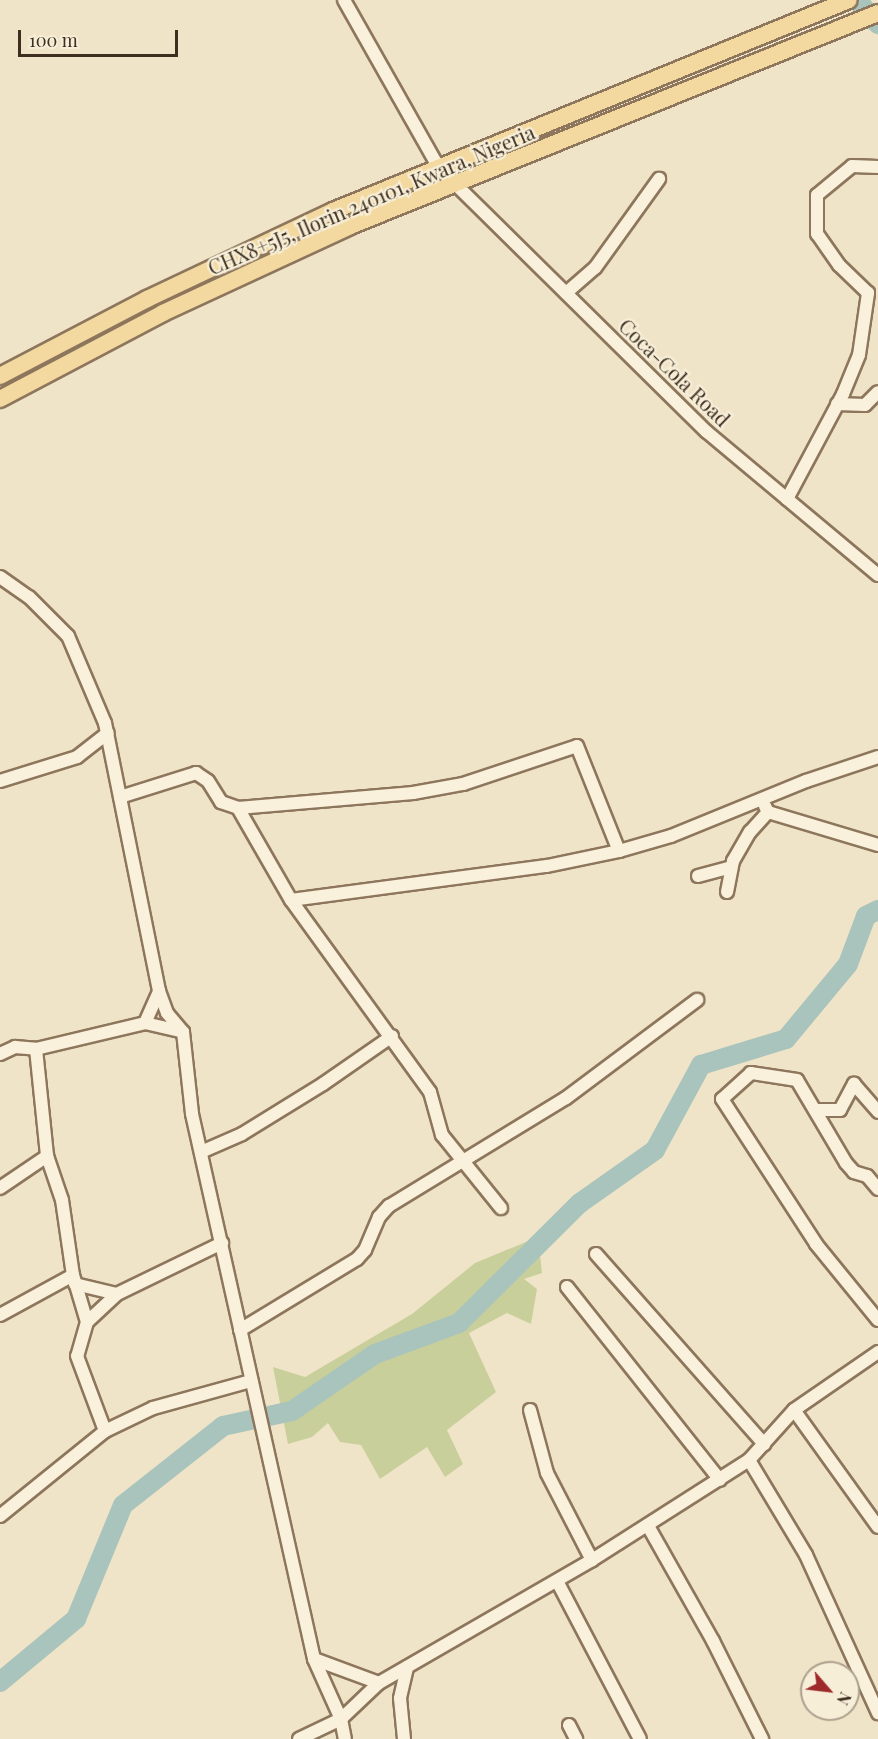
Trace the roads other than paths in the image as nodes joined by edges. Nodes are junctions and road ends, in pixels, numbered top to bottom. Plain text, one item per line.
1 (344, 0) edge
2 (849, 0) edge
3 (878, 13) edge
4 (878, 167) edge
5 (439, 168) junction
6 (659, 179) dead end
7 (455, 184) junction
8 (566, 293) junction
9 (873, 297) edge
10 (0, 376) edge
11 (878, 392) edge
12 (0, 399) edge
13 (837, 404) junction
14 (787, 499) junction
15 (878, 575) edge
16 (0, 577) edge
17 (108, 733) junction
18 (878, 758) edge
19 (0, 781) edge
20 (120, 797) junction
21 (761, 800) junction
22 (238, 808) junction
23 (768, 812) junction
24 (878, 845) edge
25 (619, 851) junction
26 (731, 867) junction
27 (698, 876) dead end
28 (727, 892) dead end
29 (291, 900) junction
30 (159, 991) junction
31 (697, 1000) dead end
32 (145, 1023) junction
33 (183, 1032) junction
34 (392, 1036) junction
35 (36, 1049) junction
36 (0, 1054) edge
37 (815, 1110) junction
38 (878, 1112) edge
39 (201, 1152) junction
40 (47, 1156) junction
41 (464, 1161) junction
42 (0, 1188) edge
43 (878, 1189) edge
44 (501, 1208) dead end
45 (222, 1243) junction
46 (596, 1254) dead end
47 (74, 1279) junction
48 (567, 1287) dead end
49 (117, 1294) junction
50 (0, 1315) edge
51 (878, 1320) edge
52 (87, 1322) junction
53 (240, 1330) junction
54 (878, 1352) edge
55 (251, 1381) junction
56 (530, 1410) dead end
57 (794, 1410) junction
58 (105, 1431) junction
59 (764, 1444) junction
60 (749, 1460) junction
61 (720, 1480) junction
62 (0, 1516) edge
63 (648, 1526) junction
64 (878, 1527) edge
65 (592, 1560) junction
66 (557, 1581) junction
67 (314, 1659) junction
68 (407, 1667) junction
69 (379, 1683) junction
70 (878, 1713) edge
71 (341, 1719) junction
72 (569, 1725) dead end
73 (299, 1739) edge
74 (345, 1739) edge
75 (404, 1739) edge
76 (576, 1739) edge
77 (640, 1739) edge
78 (762, 1739) edge

1 - 5 street, Coca-Cola Road
2 - 5 main road, CHX8+5J5, Ilorin 240101, Kwara, Nigeria
3 - 7 main road, CHX8+5J5, Ilorin 240101, Kwara, Nigeria
4 - 9 street
5 - 7 street, Coca-Cola Road
5 - 10 main road, CHX8+5J5, Ilorin 240101, Kwara, Nigeria
6 - 8 street
7 - 8 street, Coca-Cola Road
7 - 12 main road, CHX8+5J5, Ilorin 240101, Kwara, Nigeria
8 - 14 street, Coca-Cola Road
9 - 13 street
11 - 13 street
13 - 14 street
14 - 15 street, Coca-Cola Road
16 - 17 street
17 - 19 street
17 - 20 street
18 - 21 street
20 - 22 street
20 - 30 street
21 - 23 street
21 - 25 street
22 - 25 street
22 - 29 street
23 - 24 street
23 - 26 street
25 - 29 street
26 - 27 street
26 - 28 street
29 - 34 street
30 - 32 street
30 - 33 street
31 - 41 street
32 - 33 street
32 - 35 street
33 - 39 street
34 - 39 street
34 - 41 street
35 - 36 street
35 - 40 street
37 - 38 street
37 - 43 street
37 - 51 street
39 - 45 street
40 - 42 street
40 - 47 street
41 - 44 street
41 - 53 street
45 - 49 street
45 - 53 street
46 - 59 street
47 - 49 street
47 - 50 street
47 - 52 street
48 - 61 street
49 - 52 street
52 - 58 street
53 - 55 street
54 - 57 street
55 - 58 street
55 - 67 street
56 - 65 street
57 - 59 street
57 - 64 street
58 - 62 street
59 - 60 street
60 - 61 street
60 - 70 street
61 - 63 street
63 - 65 street
63 - 78 street
65 - 66 street
66 - 68 street
66 - 77 street
67 - 69 street
67 - 71 street
68 - 69 street
68 - 75 street
69 - 71 street
71 - 73 street
71 - 74 street
72 - 76 street

